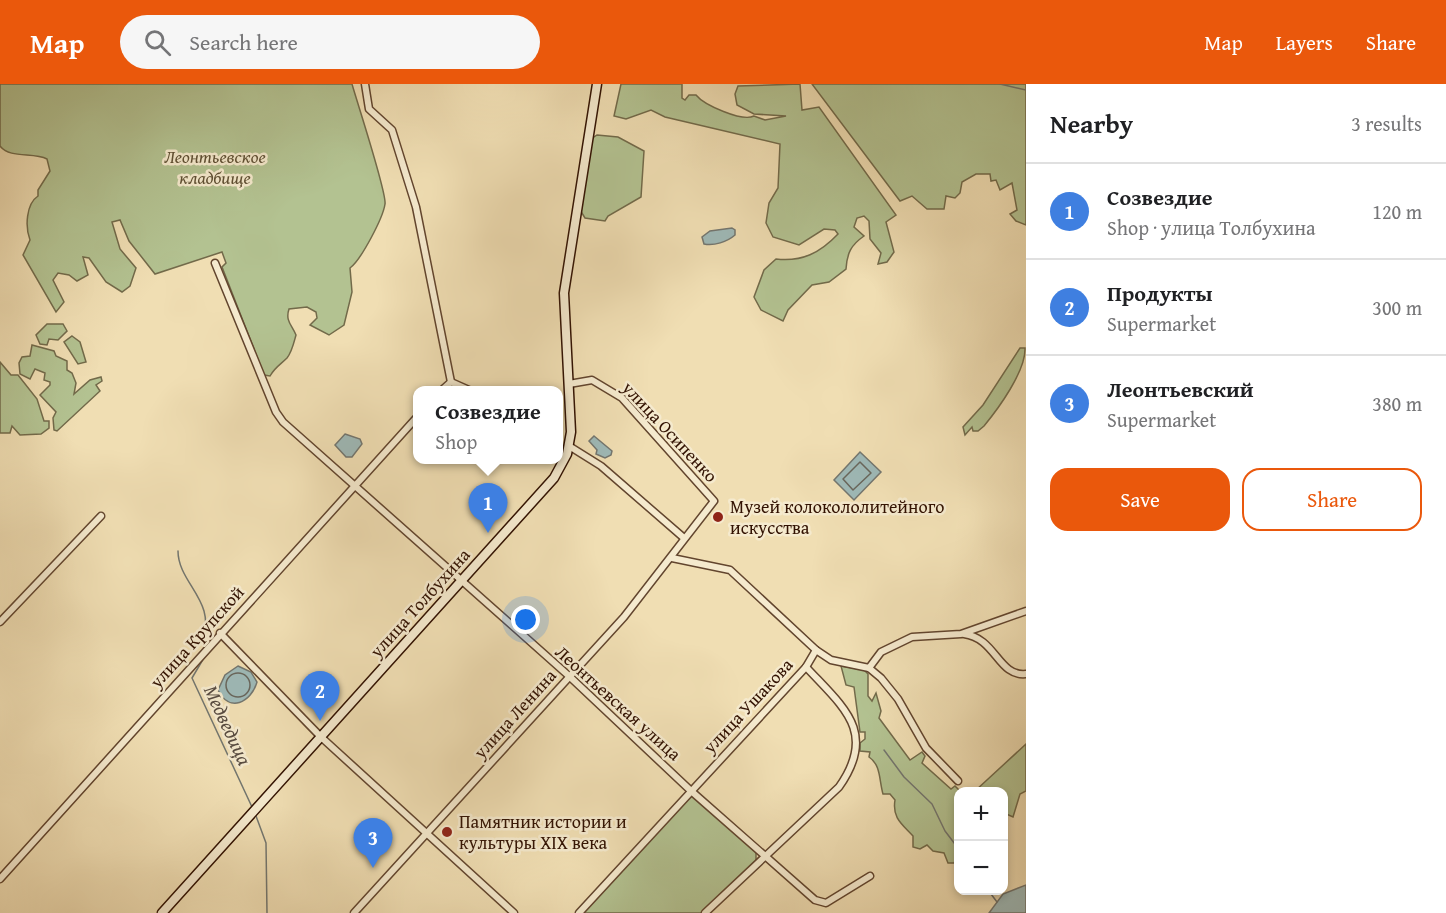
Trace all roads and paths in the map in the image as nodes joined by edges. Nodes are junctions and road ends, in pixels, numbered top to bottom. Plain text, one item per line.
1 (365, 84) edge
2 (597, 84) edge
3 (215, 263) dead end
4 (450, 382) junction
5 (569, 384) junction
6 (446, 386) edge
7 (460, 386) edge
8 (413, 421) edge
9 (569, 446) junction
10 (563, 456) edge
11 (559, 464) edge
12 (357, 486) junction
13 (714, 501) joint
14 (101, 516) dead end
15 (684, 538) junction
16 (672, 558) junction
17 (461, 582) junction
18 (1026, 611) edge
19 (0, 622) edge
20 (220, 633) junction
21 (961, 634) junction
22 (816, 650) junction
23 (806, 667) junction
24 (869, 668) junction
25 (1026, 674) edge
26 (569, 676) junction
27 (321, 737) junction
28 (958, 781) dead end
29 (690, 790) junction
30 (427, 833) junction
31 (765, 856) junction
32 (870, 876) dead end
33 (0, 879) edge
34 (162, 913) edge
35 (354, 913) edge
36 (514, 913) edge
37 (579, 913) edge
38 (705, 913) edge

1 - 4 street
2 - 5 main road, улица Толбухина
3 - 12 street, Леонтьевская улица
4 - 6 street
4 - 7 street
5 - 9 main road, улица Толбухина
5 - 13 street, улица Осипенко
8 - 12 street, улица Крупской
9 - 10 main road, улица Толбухина
9 - 15 street
11 - 17 main road, улица Толбухина
12 - 17 street, Леонтьевская улица
12 - 20 street, улица Крупской
13 - 15 street, улица Ленина
14 - 19 street
15 - 16 street, улица Ленина
16 - 22 street
16 - 26 street, улица Ленина
17 - 26 street, Леонтьевская улица
17 - 27 main road, улица Толбухина
18 - 21 street
20 - 27 street
20 - 33 street, улица Крупской
21 - 24 street
21 - 25 street
22 - 23 street, улица Ушакова
22 - 24 street
23 - 29 street, улица Ушакова
23 - 31 street
24 - 28 street
26 - 29 street, Леонтьевская улица
26 - 30 street, улица Ленина
27 - 30 street
27 - 34 main road, улица Толбухина
29 - 31 street, Леонтьевская улица
29 - 37 street, улица Ушакова
30 - 35 street, улица Ленина
30 - 36 street
31 - 32 street, Леонтьевская улица
31 - 38 street

